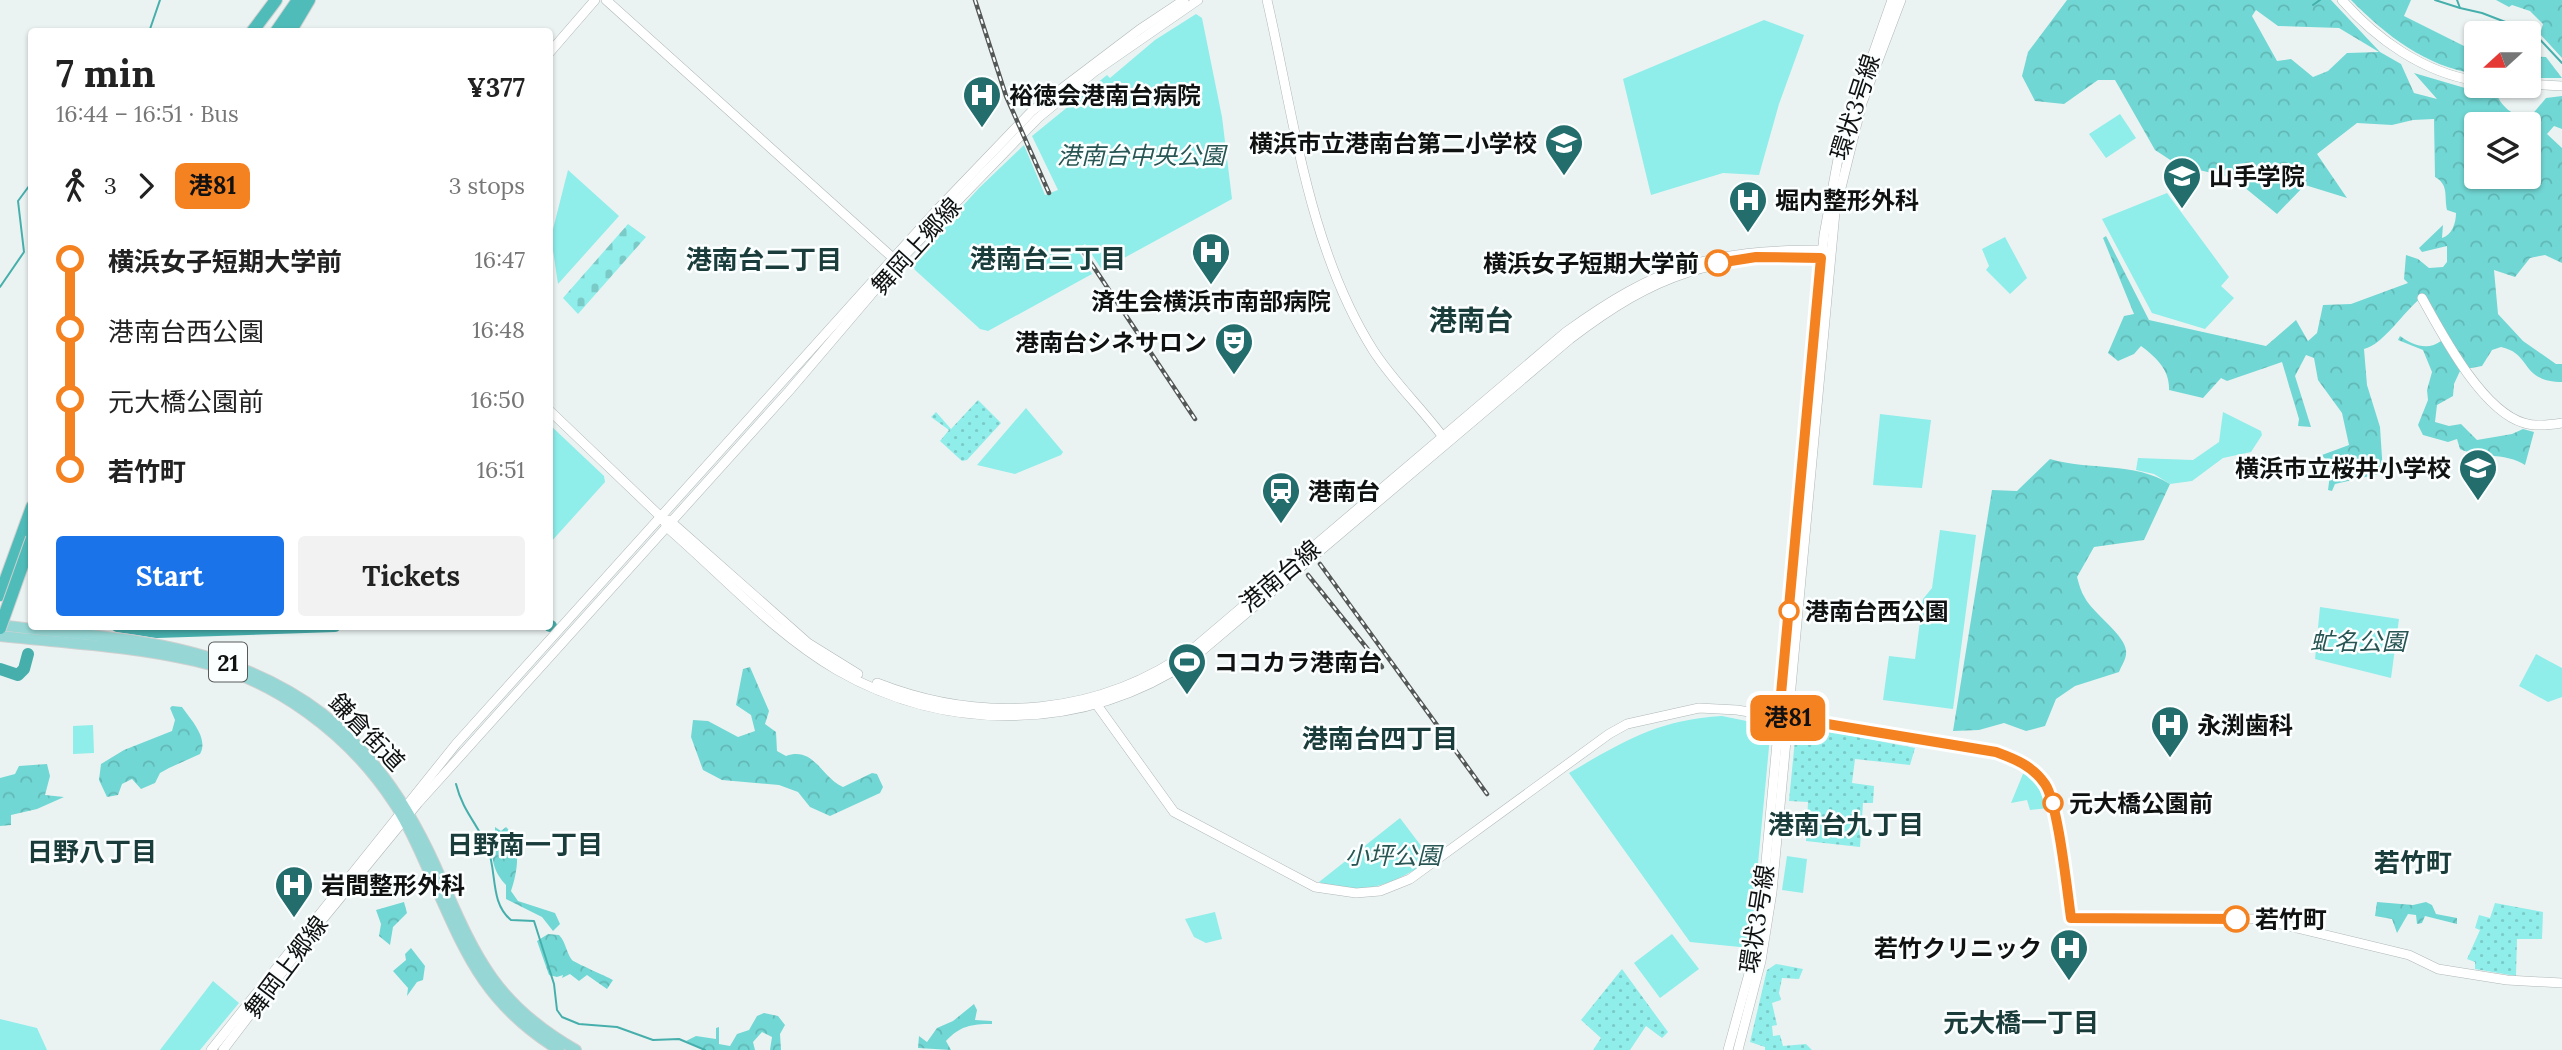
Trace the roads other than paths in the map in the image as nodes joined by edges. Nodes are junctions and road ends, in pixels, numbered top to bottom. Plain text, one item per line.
1 (276, 0) edge
2 (284, 0) edge
3 (298, 0) edge
4 (309, 0) edge
5 (596, 0) edge
6 (607, 0) edge
7 (1184, 0) edge
8 (1198, 0) edge
9 (1267, 0) edge
10 (1892, 0) edge
11 (1901, 0) edge
12 (2342, 0) edge
13 (255, 28) edge
14 (266, 28) edge
15 (279, 28) edge
16 (292, 28) edge
17 (553, 49) edge
18 (2464, 77) edge
19 (2541, 85) edge
20 (2562, 86) edge
21 (1824, 254) junction
22 (893, 258) junction
23 (2421, 298) dead end
24 (553, 414) edge
25 (2562, 423) edge
26 (1445, 440) junction
27 (28, 506) edge
28 (28, 518) edge
29 (666, 521) junction
30 (28, 550) edge
31 (28, 562) edge
32 (0, 583) edge
33 (0, 595) edge
34 (1, 630) edge
35 (1097, 705) junction
36 (1783, 717) junction
37 (405, 812) junction
38 (2562, 983) edge
39 (211, 1050) edge
40 (223, 1050) edge
41 (559, 1050) edge
42 (576, 1050) edge
43 (1728, 1050) edge
44 (1738, 1050) edge

1 - 13 highway
2 - 14 highway
3 - 15 highway
4 - 16 highway
5 - 17 street
6 - 22 street
7 - 22 street, 舞岡上郷線
8 - 29 street, 舞岡上郷線
9 - 26 street
10 - 21 street, 環状3号線
11 - 21 street, 環状3号線
12 - 18 street
19 - 20 street
21 - 26 street, 港南台線
21 - 36 street, 環状3号線
22 - 29 street, 舞岡上郷線
23 - 25 street
24 - 29 street
26 - 29 street, 港南台線
26 - 35 street, 港南台線
27 - 32 highway
28 - 33 highway
29 - 35 street, 港南台線
29 - 37 street
30 - 34 highway, bridge
31 - 34 highway
34 - 37 main road, 鎌倉街道 / 21
35 - 36 street
36 - 38 street
36 - 43 street, 環状3号線
36 - 44 street, 環状3号線
37 - 39 street, 舞岡上郷線
37 - 40 street, 舞岡上郷線
37 - 41 main road, 鎌倉街道 / 21
37 - 42 main road, 鎌倉街道 / 21

